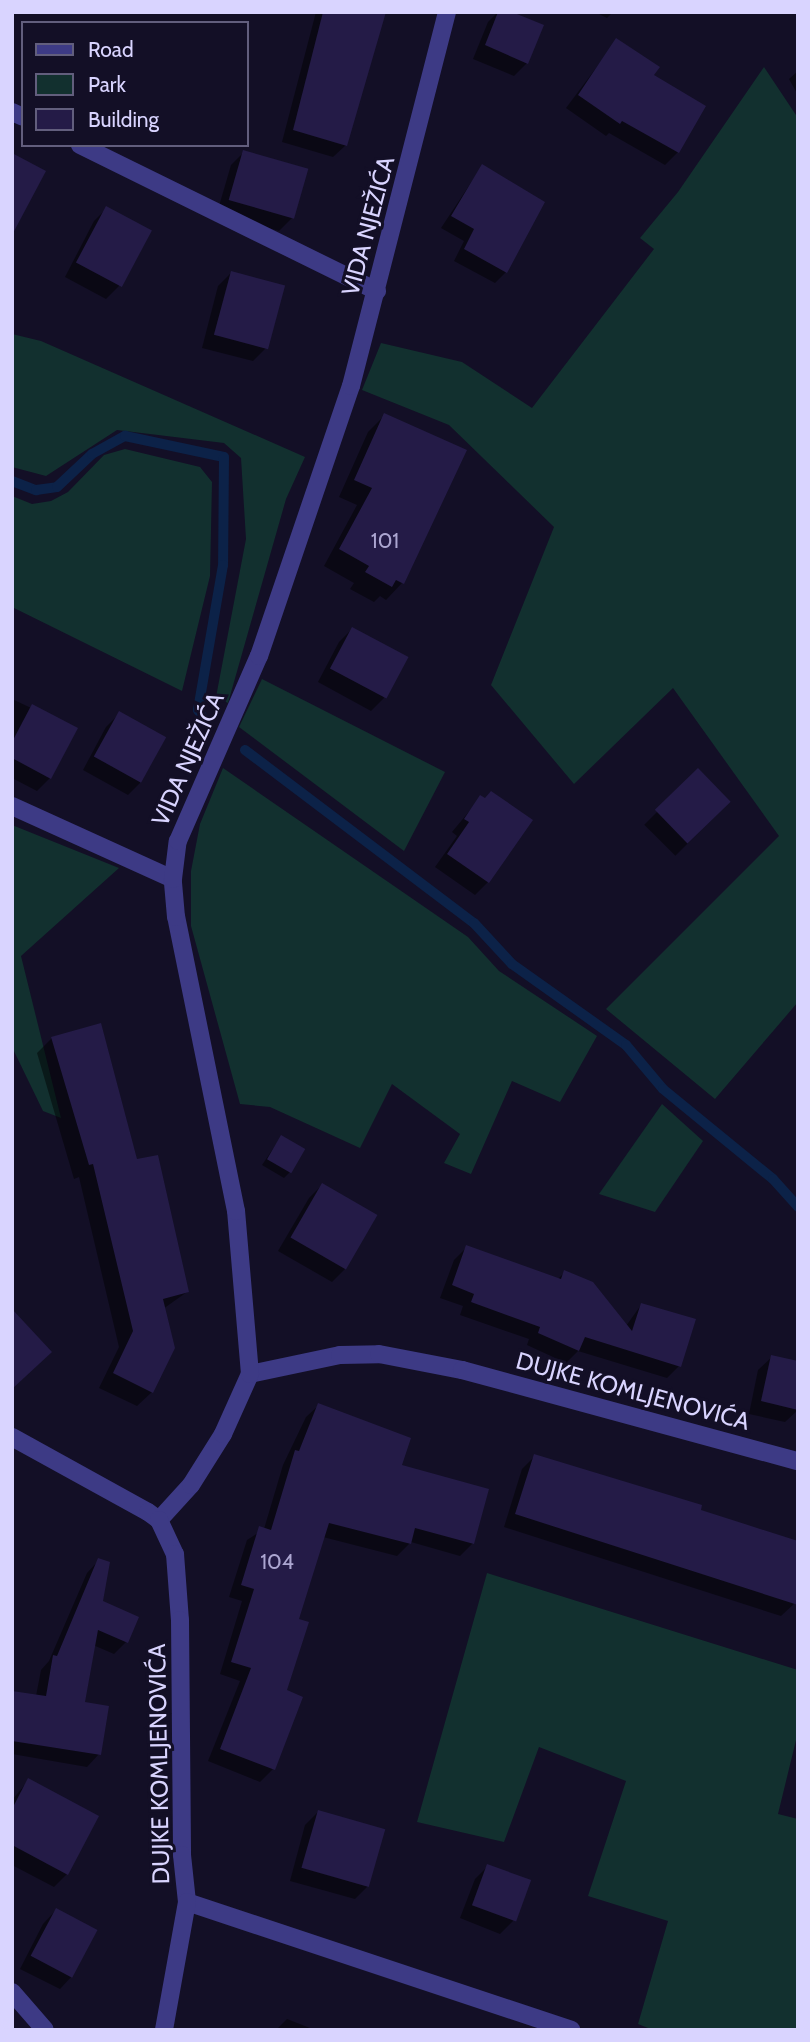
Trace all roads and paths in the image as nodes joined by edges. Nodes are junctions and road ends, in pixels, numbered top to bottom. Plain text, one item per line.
1 (447, 12) edge
2 (84, 147) edge
3 (377, 291) junction
4 (12, 806) edge
5 (173, 879) junction
6 (250, 1374) junction
7 (12, 1437) edge
8 (798, 1461) edge
9 (159, 1520) junction
10 (187, 1902) junction
11 (12, 1992) edge
12 (45, 2030) edge
13 (164, 2030) edge
14 (570, 2030) edge

1 - 3 street, VIDA NJEŽIĆA
2 - 3 street
3 - 5 street, VIDA NJEŽIĆA
4 - 5 street
5 - 6 street, VIDA NJEŽIĆA
6 - 8 street, DUJKE KOMLJENOVIĆA
6 - 9 street, VIDA NJEŽIĆA
7 - 9 street
9 - 10 street, DUJKE KOMLJENOVIĆA
10 - 13 street
10 - 14 street, DUJKE KOMLJENOVIĆA
11 - 12 street

